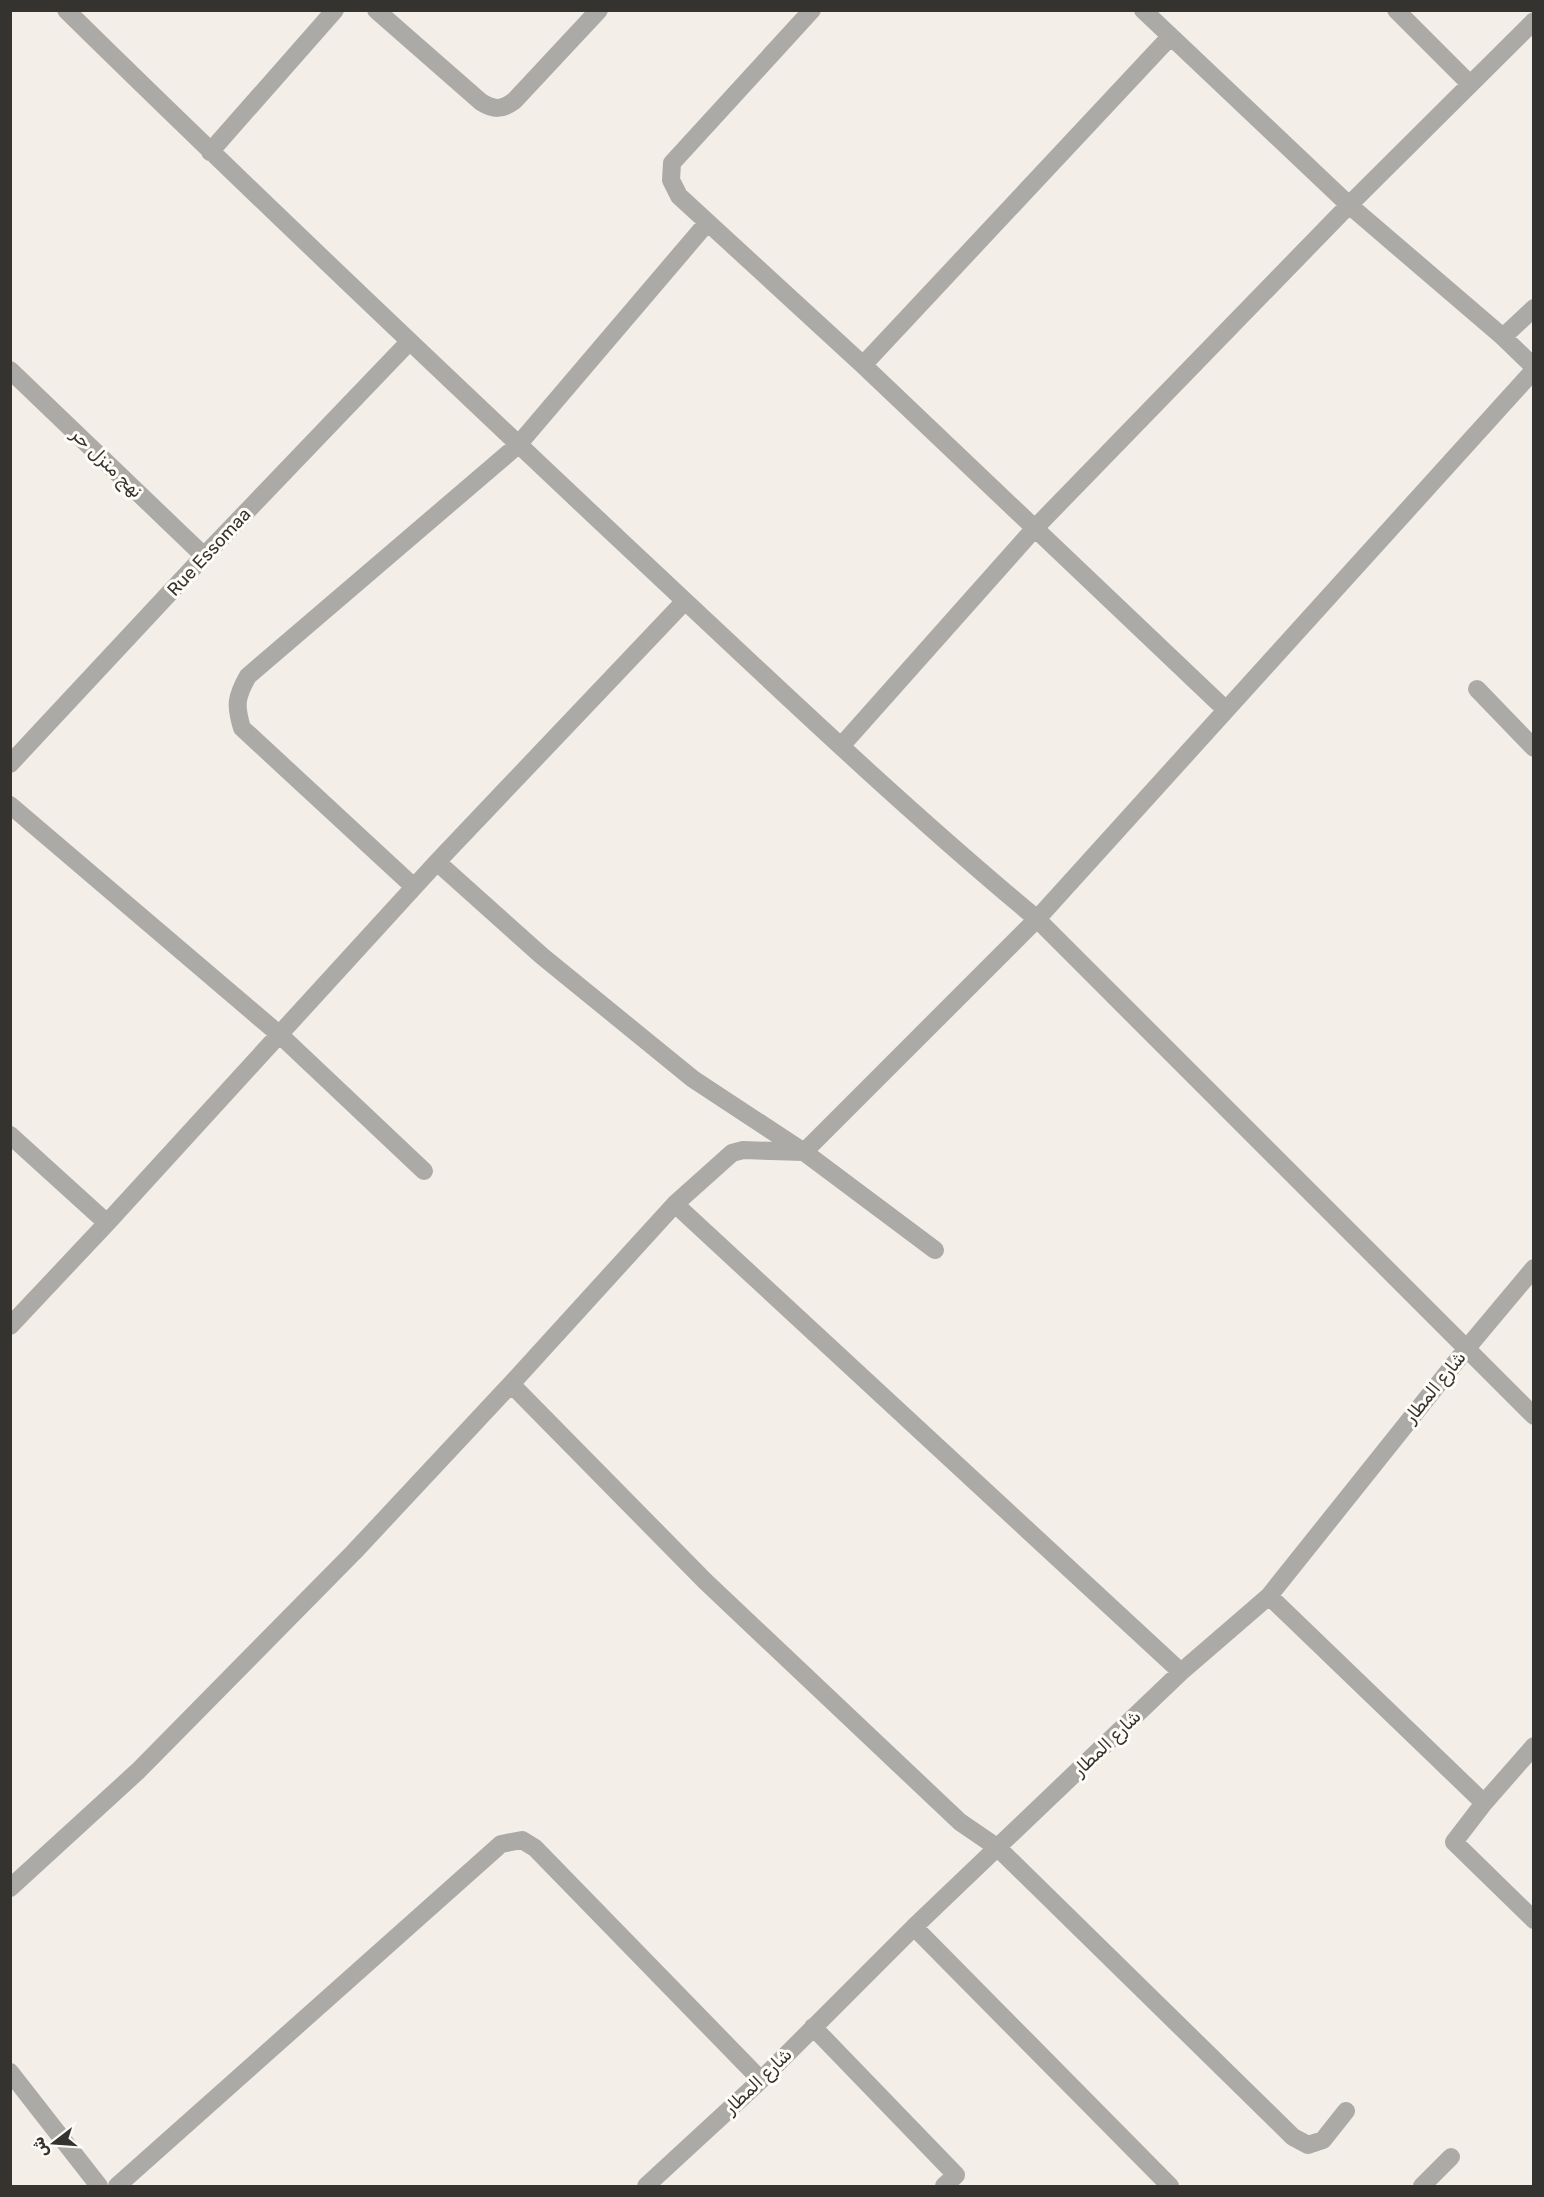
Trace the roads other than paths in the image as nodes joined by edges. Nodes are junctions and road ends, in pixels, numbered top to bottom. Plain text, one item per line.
1 (66, 10) edge
2 (335, 10) edge
3 (376, 10) edge
4 (599, 10) edge
5 (812, 10) edge
6 (1143, 10) edge
7 (1396, 10) edge
8 (1533, 21) edge
9 (1170, 37) junction
10 (1470, 84) junction
11 (210, 152) junction
12 (1349, 206) junction
13 (707, 223) junction
14 (1533, 308) edge
15 (1503, 337) junction
16 (409, 342) junction
17 (863, 365) junction
18 (1533, 368) edge
19 (10, 370) edge
20 (518, 445) junction
21 (1035, 528) junction
22 (204, 556) junction
23 (685, 601) junction
24 (1477, 689) dead end
25 (1225, 709) junction
26 (842, 745) junction
27 (1533, 748) edge
28 (10, 764) edge
29 (10, 805) edge
30 (437, 862) junction
31 (414, 887) junction
32 (1036, 919) junction
33 (280, 1035) junction
34 (10, 1135) edge
35 (804, 1152) junction
36 (424, 1172) dead end
37 (675, 1204) junction
38 (107, 1223) junction
39 (935, 1250) dead end
40 (1533, 1268) edge
41 (10, 1326) edge
42 (1467, 1348) junction
43 (511, 1384) junction
44 (1533, 1416) edge
45 (1269, 1596) junction
46 (1181, 1672) junction
47 (1533, 1746) edge
48 (1484, 1803) junction
49 (998, 1848) junction
50 (10, 1888) edge
51 (1533, 1920) edge
52 (914, 1927) junction
53 (813, 2027) junction
54 (10, 2072) edge
55 (761, 2080) junction
56 (1346, 2111) dead end
57 (1451, 2157) dead end
58 (957, 2183) edge
59 (99, 2187) edge
60 (117, 2187) edge
61 (646, 2187) edge
62 (1170, 2187) edge
63 (1422, 2187) edge

1 - 11 street
2 - 11 street
3 - 4 street
5 - 13 street
6 - 9 street
7 - 10 street
8 - 10 street
9 - 12 street
9 - 17 street
10 - 12 street
11 - 16 street
12 - 15 street
12 - 21 street
13 - 17 street
13 - 20 street
14 - 15 street
15 - 18 street
16 - 20 street
16 - 22 street, Rue Essomaa
17 - 21 street
18 - 25 street
19 - 22 street, نهج منزل حر
20 - 23 street
20 - 31 street
21 - 25 street
21 - 26 street
22 - 28 street, Rue Essomaa
23 - 26 street
23 - 30 street
24 - 27 street
25 - 32 street
26 - 32 street
29 - 33 street
30 - 31 street
30 - 35 street
31 - 33 street
32 - 35 street
32 - 42 street
33 - 36 street
33 - 38 street
34 - 38 street
35 - 37 street
35 - 39 street
37 - 43 street
37 - 46 street
38 - 41 street
40 - 42 street, شارع المطار
42 - 44 street
42 - 45 street, شارع المطار
43 - 49 street
43 - 50 street
45 - 46 street, شارع المطار
45 - 48 street
46 - 49 street, شارع المطار
47 - 48 street
48 - 51 street
49 - 52 street, شارع المطار
49 - 56 street
52 - 53 street, شارع المطار
52 - 62 street
53 - 55 street, شارع المطار
53 - 58 street
54 - 59 street
55 - 60 street
55 - 61 street, شارع المطار
57 - 63 street

